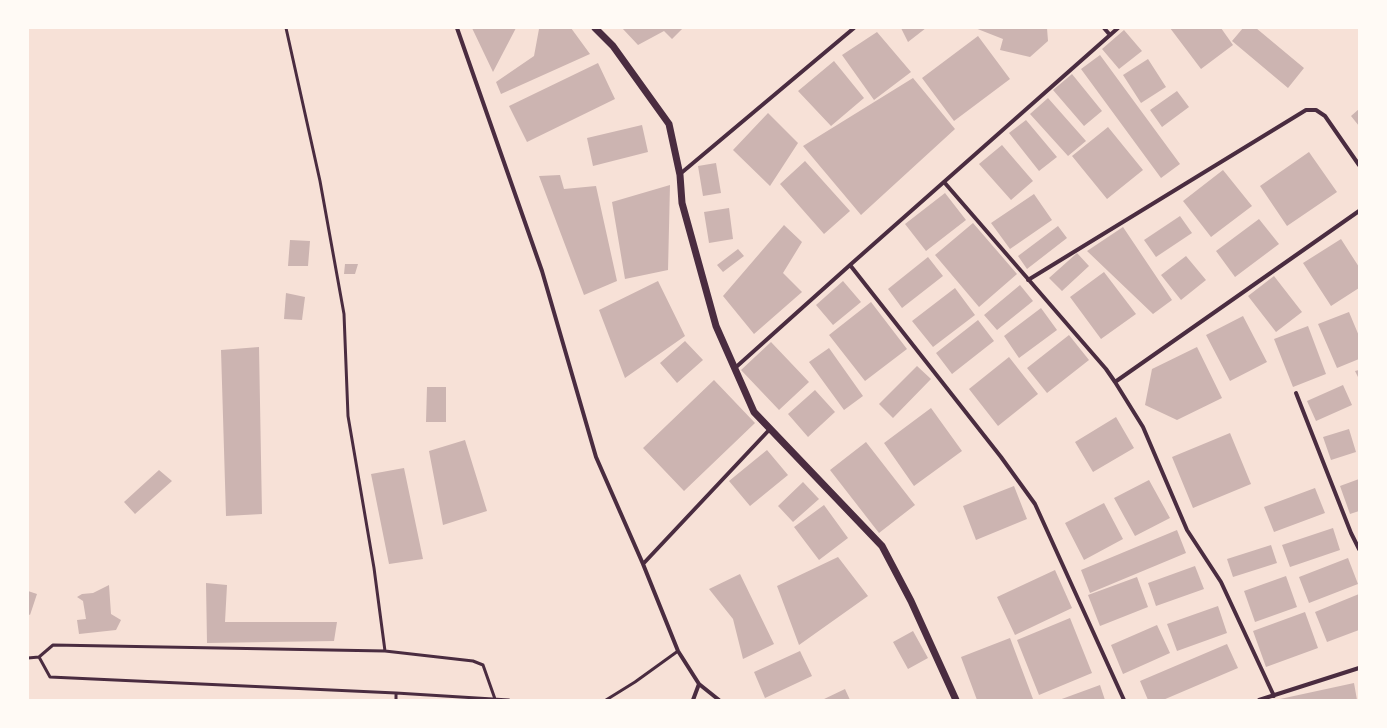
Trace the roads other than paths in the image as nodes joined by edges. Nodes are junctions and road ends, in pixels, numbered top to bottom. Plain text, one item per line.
1 (286, 28) edge
2 (457, 28) edge
3 (595, 28) edge
4 (854, 28) edge
5 (1104, 28) edge
6 (1118, 28) edge
7 (1110, 36) junction
8 (1359, 165) edge
9 (680, 175) junction
10 (944, 182) junction
11 (1359, 211) edge
12 (850, 265) junction
13 (1028, 280) junction
14 (735, 368) junction
15 (1115, 382) junction
16 (1296, 393) dead end
17 (770, 429) junction
18 (1359, 549) edge
19 (643, 564) junction
20 (678, 650) junction
21 (385, 651) junction
22 (39, 657) junction
23 (28, 658) edge
24 (1359, 668) edge
25 (699, 684) junction
26 (396, 693) junction
27 (423, 695) junction
28 (1274, 696) junction
29 (494, 699) junction
30 (396, 700) edge
31 (422, 700) edge
32 (509, 700) edge
33 (606, 700) edge
34 (693, 700) edge
35 (719, 700) edge
36 (956, 700) edge
37 (1124, 700) edge
38 (1259, 700) edge

1 - 21 lane
2 - 19 street
3 - 9 street
4 - 9 street
5 - 7 street
6 - 7 street
7 - 10 street
8 - 13 street
9 - 14 street
10 - 12 street
10 - 13 street
11 - 15 street
12 - 14 street
12 - 37 street
13 - 15 street
14 - 17 street
15 - 28 street
16 - 18 street
17 - 19 street
17 - 36 street
19 - 20 street
20 - 25 street
20 - 33 lane
21 - 22 lane
21 - 29 lane
22 - 23 lane
22 - 26 lane
24 - 28 street
25 - 34 street
25 - 35 street
26 - 27 lane
26 - 30 lane
27 - 29 lane
27 - 31 lane
28 - 38 street
29 - 32 lane

